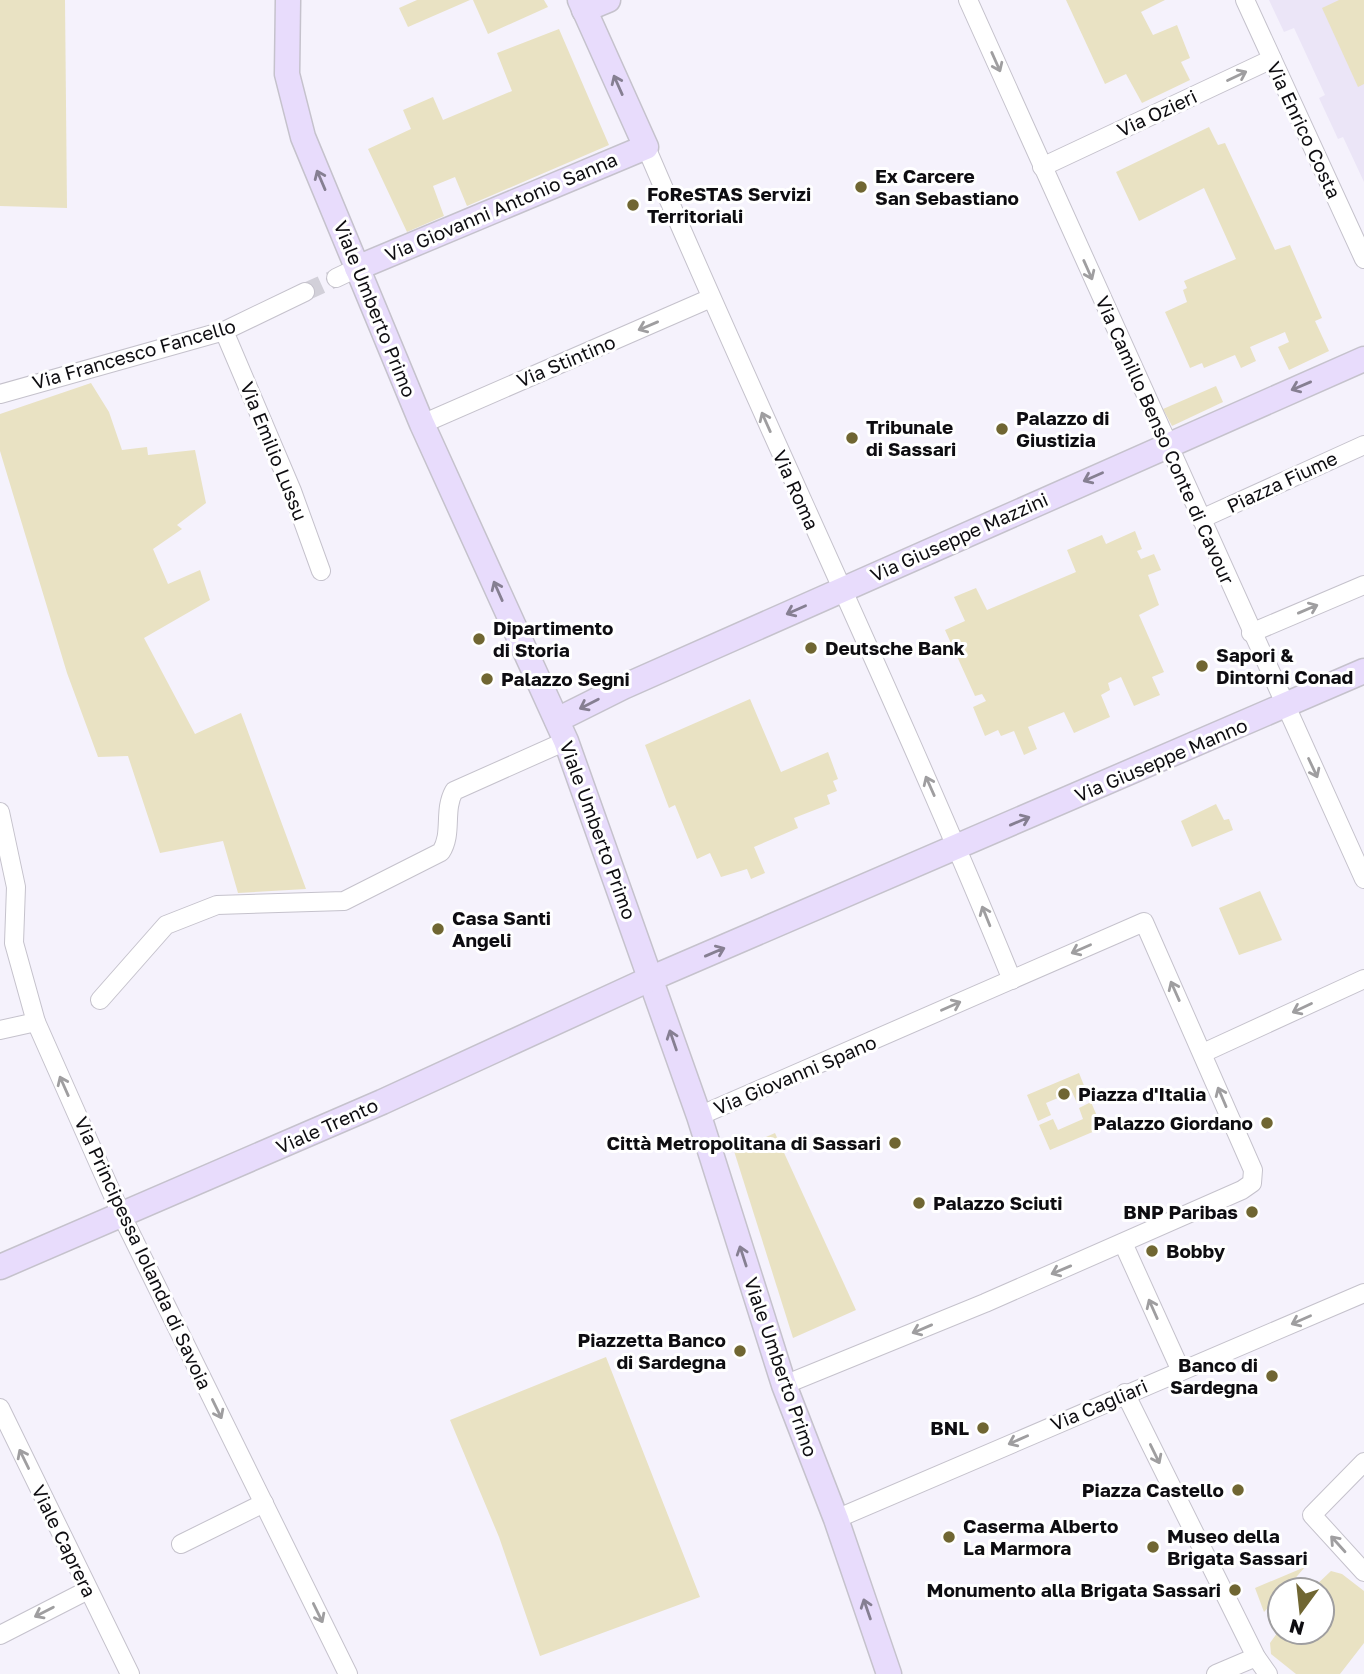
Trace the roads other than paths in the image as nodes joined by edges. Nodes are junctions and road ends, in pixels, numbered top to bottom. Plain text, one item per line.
1 (288, 0) edge
2 (608, 0) edge
3 (968, 0) edge
4 (1245, 0) edge
5 (582, 5) edge
6 (1272, 59) junction
7 (646, 147) junction
8 (1042, 167) junction
9 (1364, 259) edge
10 (346, 273) junction
11 (305, 292) tunnel mouth
12 (711, 298) junction
13 (224, 331) junction
14 (1364, 359) edge
15 (0, 394) edge
16 (422, 424) junction
17 (1166, 444) junction
18 (1364, 444) edge
19 (1201, 519) junction
20 (321, 571) dead end
21 (1364, 585) edge
22 (842, 590) junction
23 (1251, 634) junction
24 (1364, 671) edge
25 (1284, 706) junction
26 (562, 731) junction
27 (0, 812) edge
28 (958, 848) junction
29 (1364, 879) edge
30 (652, 978) junction
31 (1364, 979) edge
32 (1012, 980) junction
33 (100, 1000) dead end
34 (36, 1022) junction
35 (0, 1030) edge
36 (1203, 1053) junction
37 (699, 1116) junction
38 (122, 1216) junction
39 (1123, 1243) junction
40 (0, 1267) edge
41 (1364, 1293) edge
42 (1181, 1371) junction
43 (784, 1385) junction
44 (1125, 1393) junction
45 (0, 1408) edge
46 (1364, 1462) edge
47 (264, 1503) junction
48 (836, 1519) junction
49 (181, 1544) dead end
50 (1364, 1572) edge
51 (88, 1590) junction
52 (0, 1634) edge
53 (1256, 1657) junction
54 (130, 1674) edge
55 (348, 1674) edge
56 (889, 1674) edge
57 (1216, 1674) edge
58 (1268, 1674) edge

10 -> 1 main road, Viale Umberto Primo
2 - 5 main road
3 -> 8 street, Via Camillo Benso Conte di Cavour
4 - 6 street, Via Enrico Costa
7 -> 5 main road, Via Roma
8 -> 6 street, Via Ozieri
6 - 9 street, Via Enrico Costa
7 - 10 main road, Via Giovanni Antonio Sanna
7 - 12 street, Via Roma
8 -> 17 street, Via Camillo Benso Conte di Cavour
10 - 16 main road, Viale Umberto Primo
11 - 13 street, Via Francesco Fancello
12 -> 16 street, Via Stintino
22 -> 12 street, Via Roma
13 - 15 street, Via Francesco Fancello
13 - 20 street, Via Emilio Lussu
14 -> 17 main road, Via Giuseppe Mazzini
26 -> 16 main road, Viale Umberto Primo
17 - 19 street, Via Camillo Benso Conte di Cavour
17 -> 22 main road, Via Giuseppe Mazzini
18 - 19 street, Piazza Fiume
19 - 23 street, Via Camillo Benso Conte di Cavour
23 -> 21 street
22 -> 26 main road, Via Giuseppe Mazzini
28 -> 22 street, Via Roma
23 - 25 street, Via Camillo Benso Conte di Cavour
24 - 25 main road, Via Giuseppe Manno
28 -> 25 main road, Via Giuseppe Manno
25 -> 29 street, Via Camillo Benso Conte di Cavour
26 - 30 main road, Viale Umberto Primo
26 - 33 street
27 - 34 street, Via Principessa Iolanda di Savoia
30 -> 28 main road, Via Giuseppe Manno
32 -> 28 street, Via Roma
37 -> 30 main road, Viale Umberto Primo
30 - 38 main road, Viale Trento
31 -> 36 street
36 -> 32 street
37 -> 32 street, Via Giovanni Spano
34 - 35 street
38 -> 34 street, Via Principessa Iolanda di Savoia
39 -> 36 street
43 -> 37 main road, Viale Umberto Primo
38 - 40 main road, Viale Trento
38 -> 47 street, Via Principessa Iolanda di Savoia
42 -> 39 street
39 -> 43 street
41 -> 42 street, Via Cagliari
42 - 44 street, Via Cagliari
43 - 48 main road, Viale Umberto Primo
44 -> 48 street, Via Cagliari
44 -> 53 street
51 -> 45 street, Viale Caprera
50 -> 46 street
47 - 49 street
47 -> 55 street, Via Principessa Iolanda di Savoia
56 -> 48 main road, Viale Umberto Primo
51 -> 52 street
51 - 54 street, Viale Caprera
53 - 57 street
53 - 58 street

